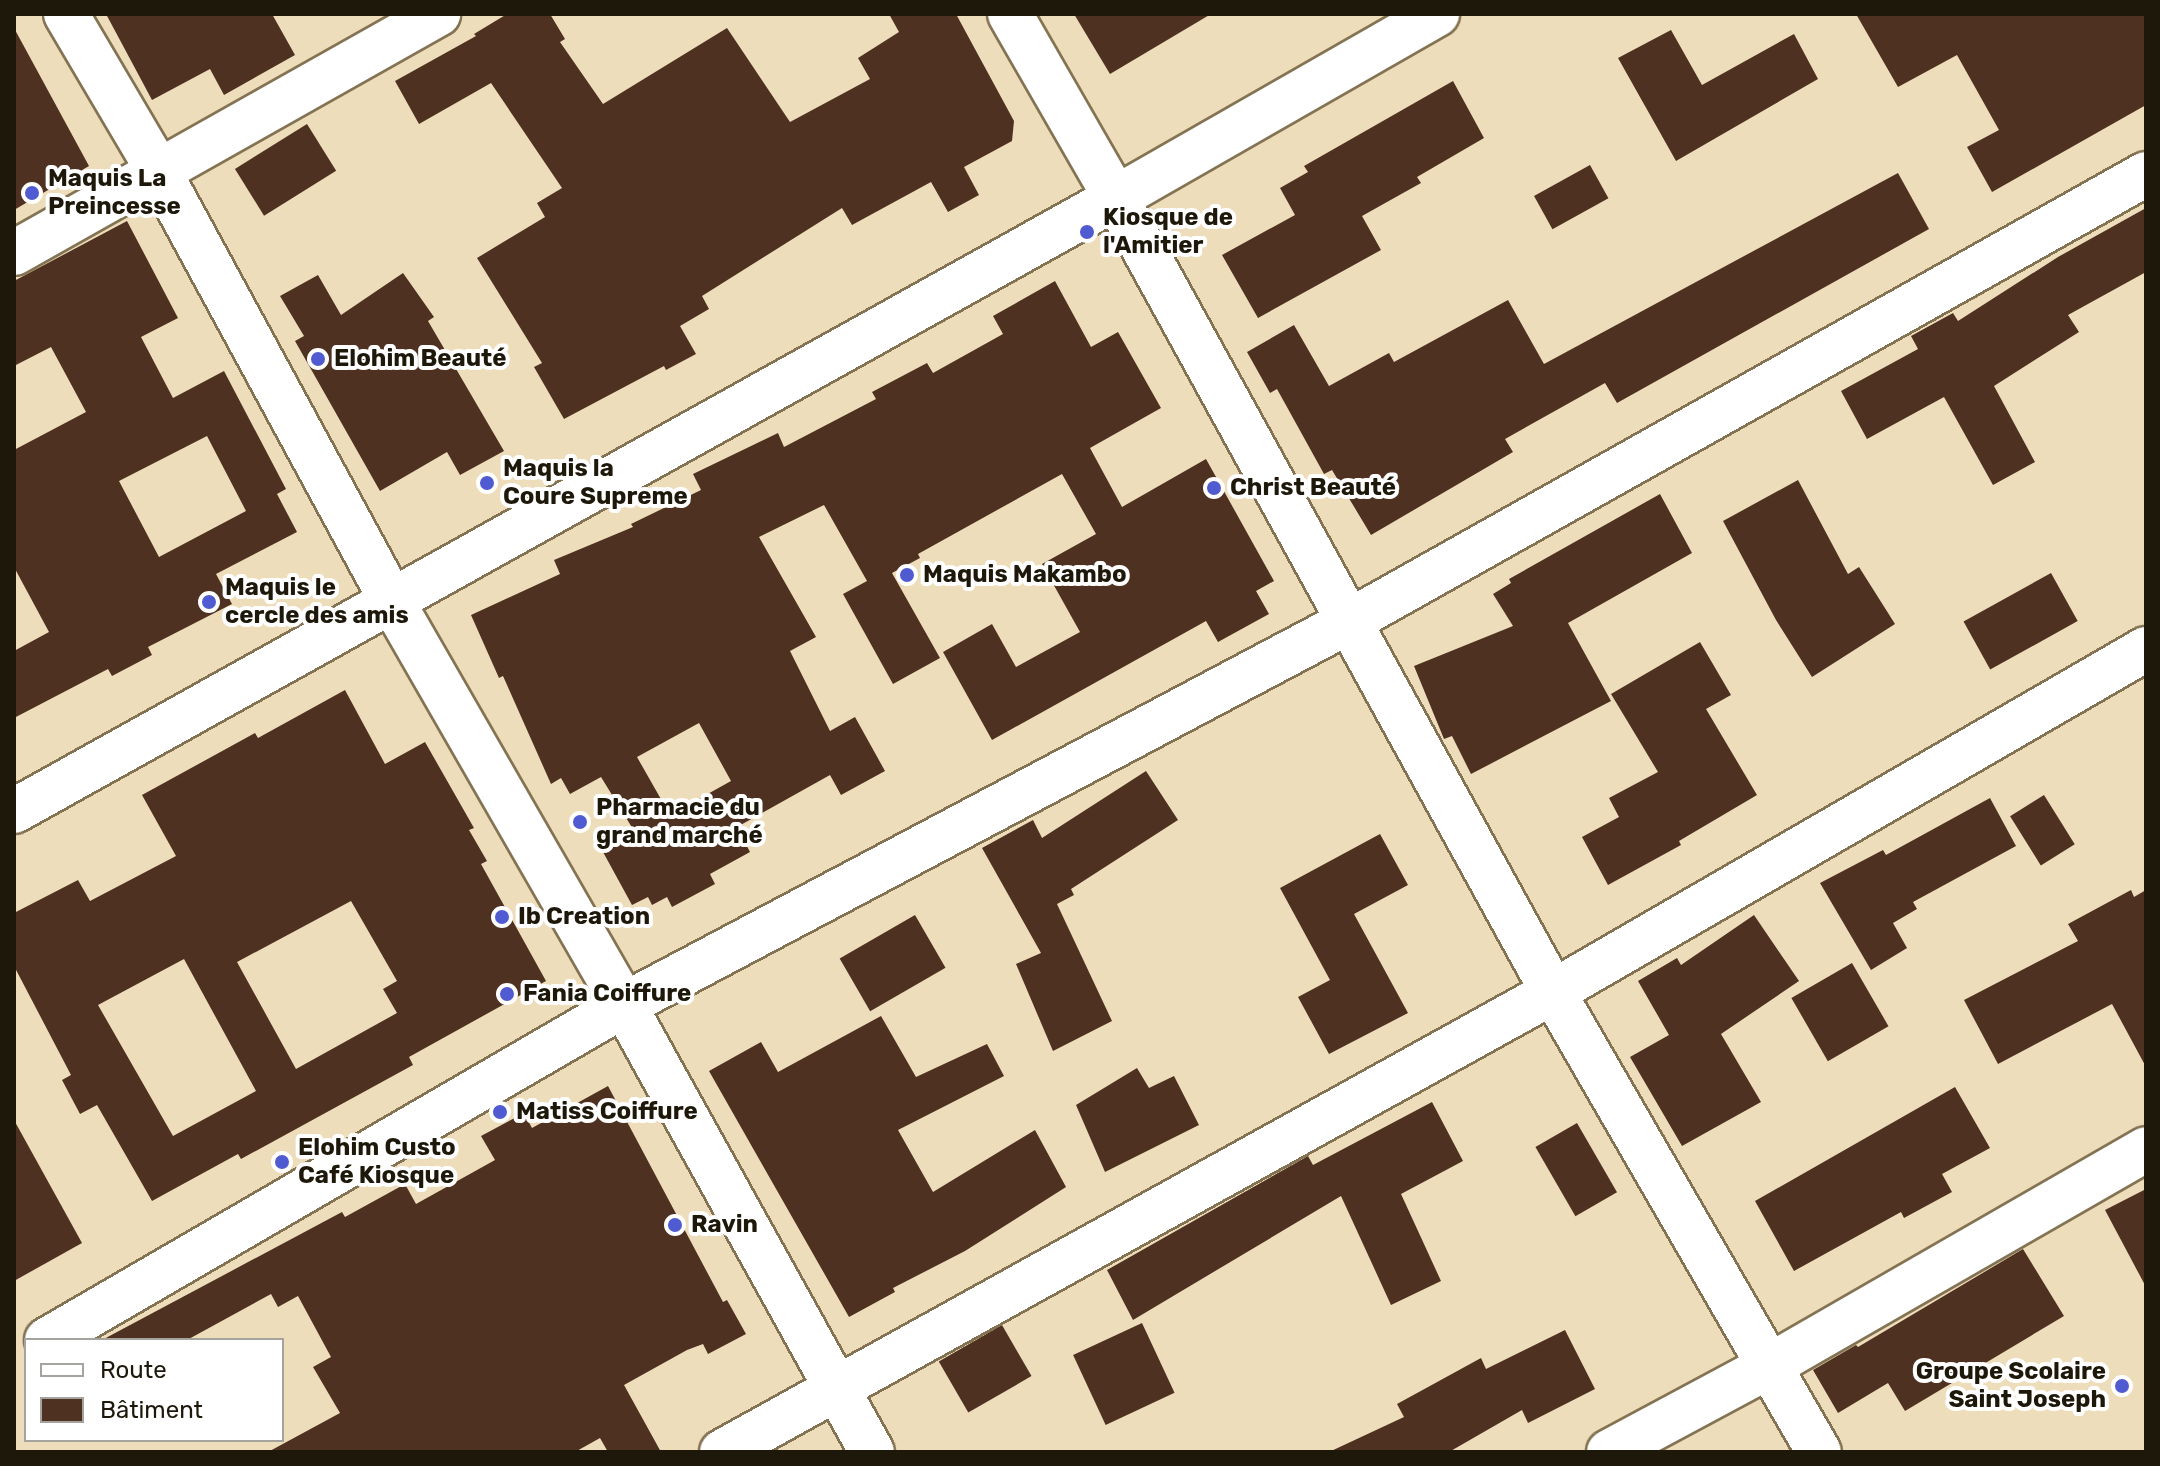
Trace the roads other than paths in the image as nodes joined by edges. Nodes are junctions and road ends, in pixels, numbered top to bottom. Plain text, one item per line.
1 (66, 14) edge
2 (438, 14) edge
3 (1010, 14) edge
4 (1437, 14) edge
5 (158, 170) junction
6 (2146, 174) edge
7 (1116, 198) junction
8 (14, 253) edge
9 (393, 603) junction
10 (1348, 622) junction
11 (2146, 649) edge
12 (14, 811) edge
13 (1553, 992) junction
14 (624, 1005) junction
15 (2146, 1149) edge
16 (50, 1338) edge
17 (1771, 1365) junction
18 (837, 1387) junction
19 (722, 1452) edge
20 (872, 1452) edge
21 (1609, 1452) edge
22 (1819, 1452) edge

1 - 5 street
2 - 5 street
3 - 7 street
4 - 7 street
5 - 8 street
5 - 9 street
6 - 10 street
7 - 9 street
7 - 10 street
9 - 12 street
9 - 14 street
10 - 13 street
10 - 14 street
11 - 13 street
13 - 17 street
13 - 18 street
14 - 16 street
14 - 18 street
15 - 17 street
17 - 21 street
17 - 22 street
18 - 19 street
18 - 20 street

